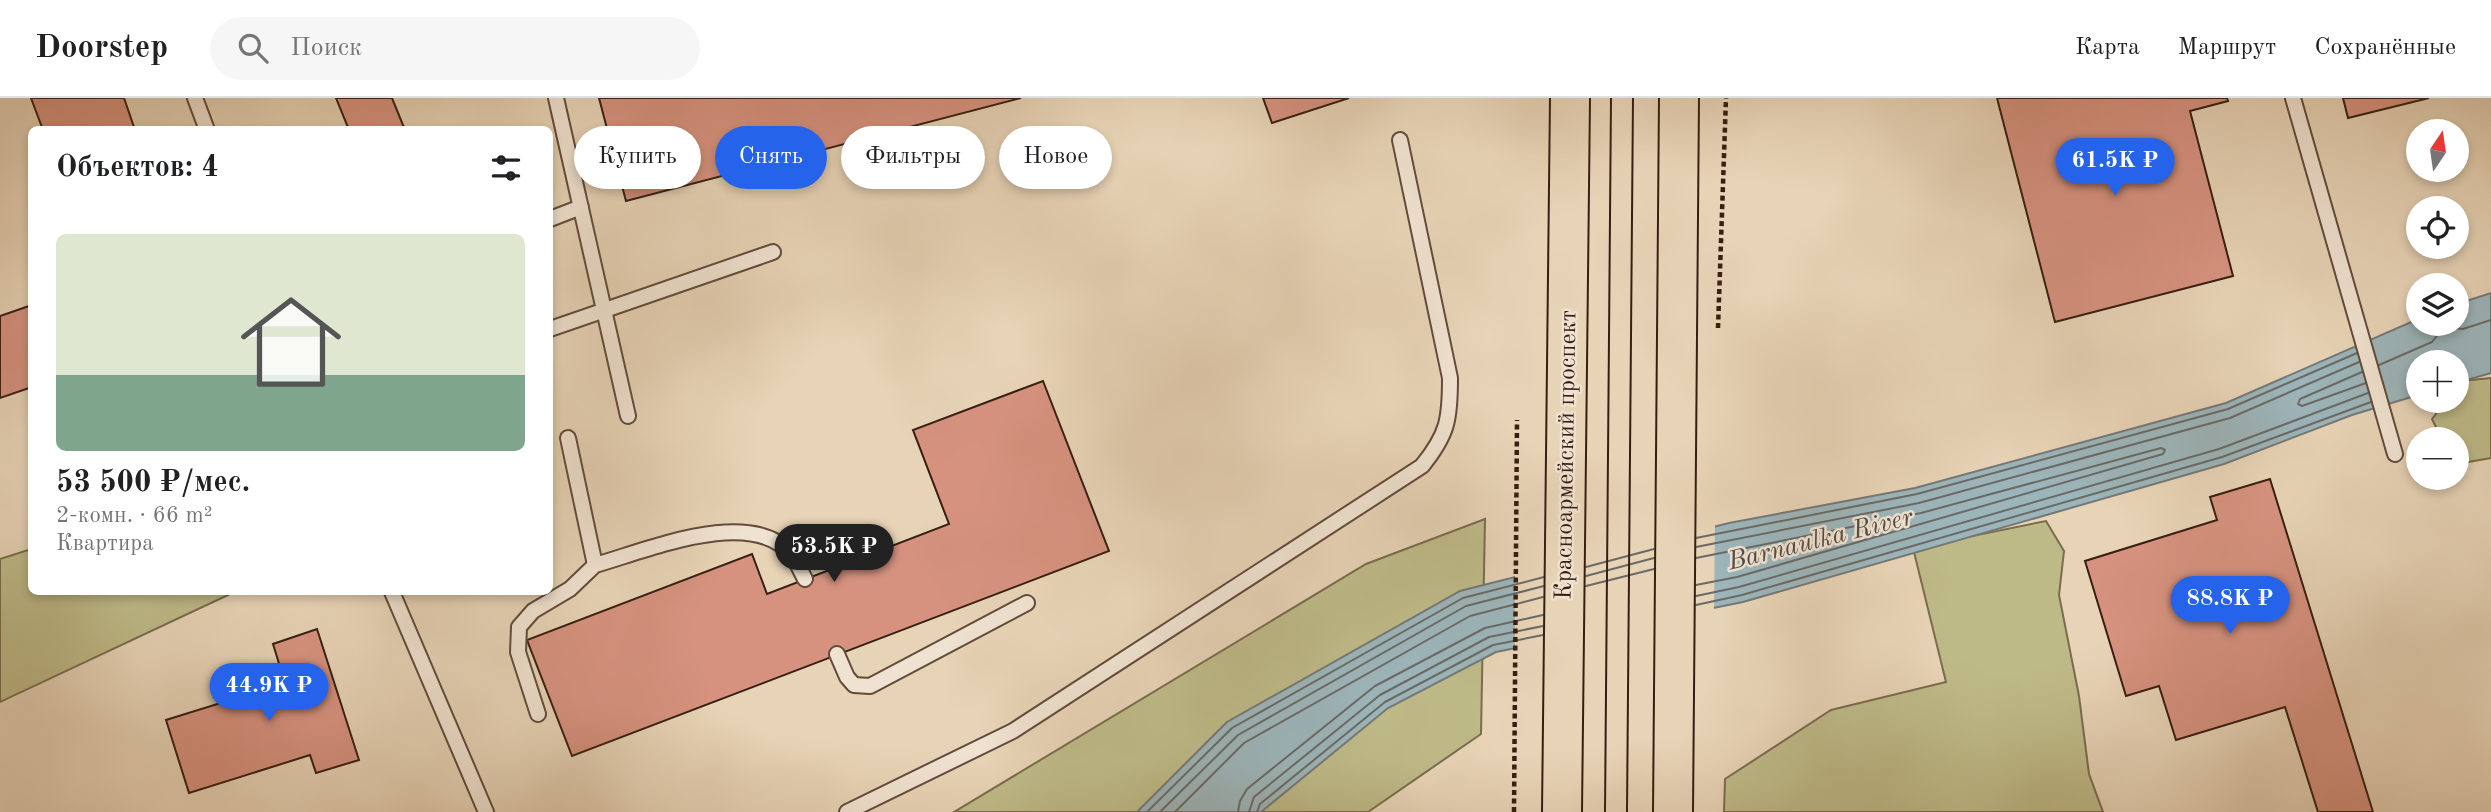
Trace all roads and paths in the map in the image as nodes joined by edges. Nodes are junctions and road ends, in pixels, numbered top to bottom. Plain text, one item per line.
1 (195, 98) edge
2 (556, 98) edge
3 (1570, 98) edge
4 (1679, 98) edge
5 (1726, 98) edge
6 (2293, 98) edge
7 (206, 126) edge
8 (1400, 140) dead end
9 (581, 207) junction
10 (553, 218) edge
11 (773, 252) dead end
12 (604, 310) junction
13 (553, 328) edge
14 (1718, 341) dead end
15 (628, 416) dead end
16 (1517, 420) dead end
17 (568, 438) dead end
18 (2395, 454) dead end
19 (595, 565) junction
20 (805, 579) dead end
21 (393, 595) edge
22 (1027, 603) dead end
23 (838, 654) dead end
24 (538, 714) dead end
25 (1562, 797) edge
26 (1673, 798) edge
27 (486, 812) edge
28 (847, 812) edge
29 (1514, 812) edge

1 - 7 lane
2 - 9 lane
3 - 25 main road, Красноармейский проспект
4 - 26 main road
5 - 14 path
6 - 18 lane
8 - 28 lane
9 - 10 lane
9 - 12 lane
11 - 12 lane
12 - 13 lane
12 - 15 lane
16 - 29 path
17 - 19 lane
19 - 20 lane
19 - 24 lane
21 - 27 lane
22 - 23 lane

